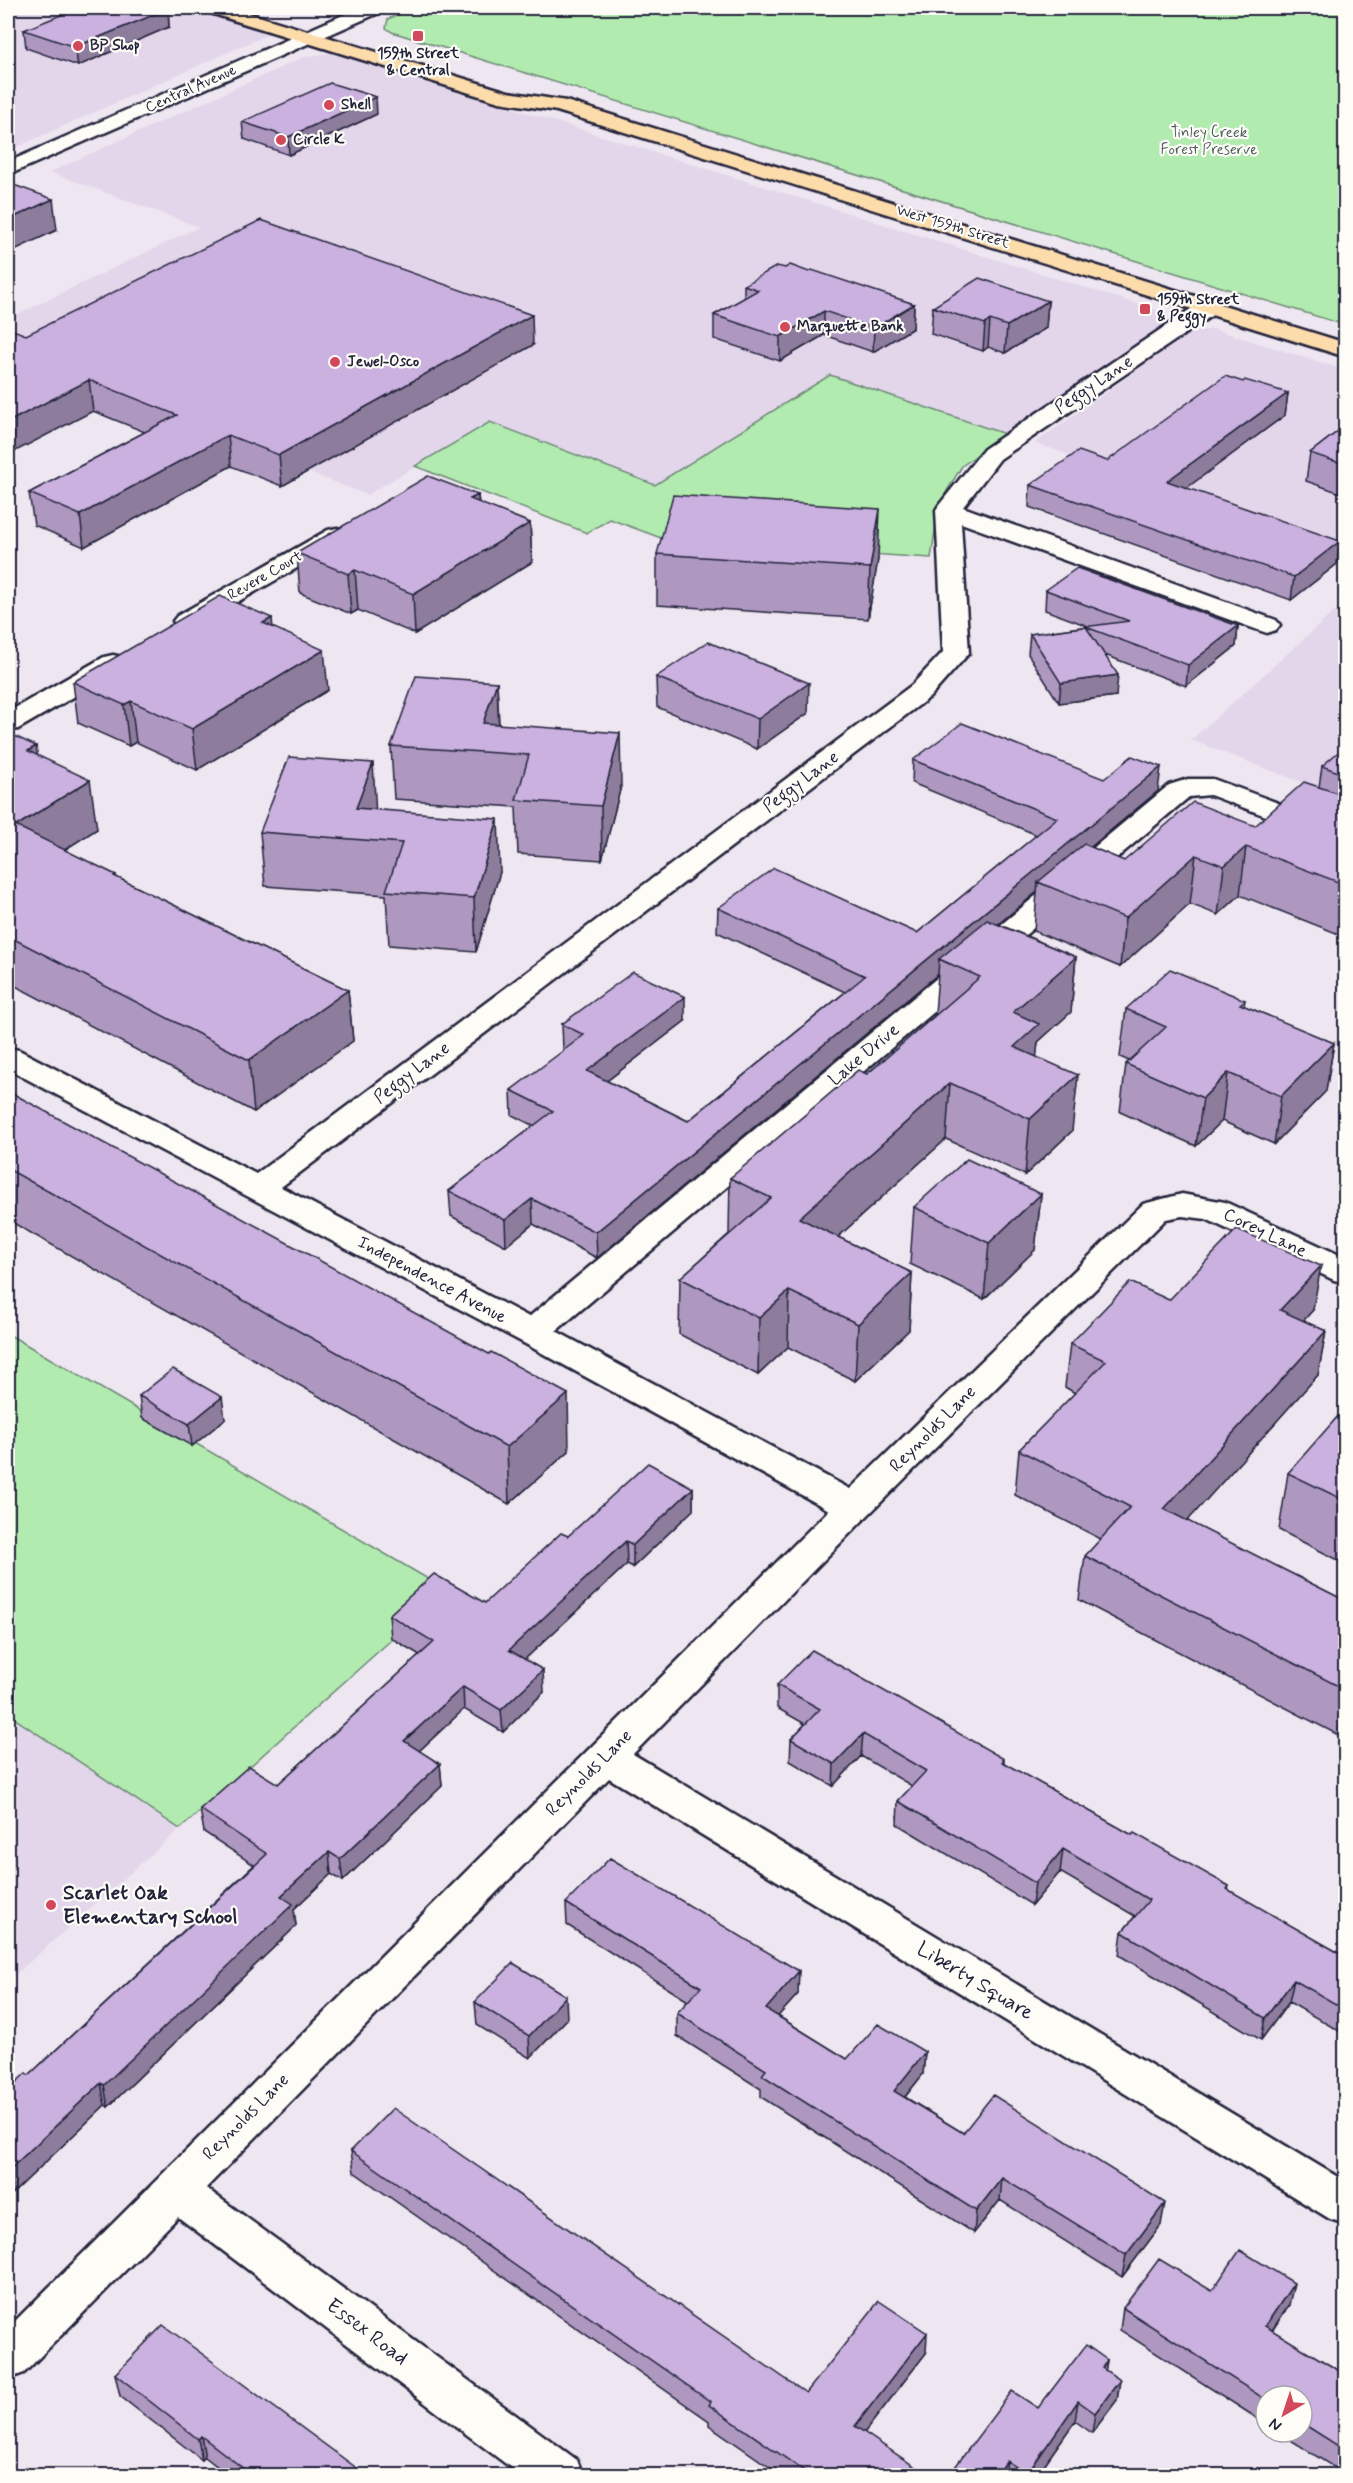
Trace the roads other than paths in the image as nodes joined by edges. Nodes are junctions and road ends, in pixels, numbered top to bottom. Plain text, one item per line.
1 (214, 8) edge
2 (374, 8) edge
3 (304, 16) dead end
4 (335, 25) junction
5 (368, 35) dead end
6 (308, 37) junction
7 (510, 79) dead end
8 (559, 105) junction
9 (8, 169) edge
10 (1209, 307) junction
11 (1346, 350) edge
12 (948, 510) junction
13 (358, 523) edge
14 (1267, 625) dead end
15 (167, 632) edge
16 (137, 649) edge
17 (8, 723) edge
18 (1346, 838) edge
19 (8, 1057) edge
20 (258, 1189) junction
21 (1182, 1205) joint
22 (1346, 1272) edge
23 (532, 1333) junction
24 (854, 1507) junction
25 (605, 1756) junction
26 (174, 2189) junction
27 (1346, 2205) edge
28 (8, 2358) edge
29 (560, 2475) edge

1 - 6 main road, West 159th Street
2 - 4 street, Central Avenue
3 - 4 main road
4 - 5 main road
4 - 6 street, Central Avenue
6 - 8 main road, West 159th Street
6 - 9 street, Central Avenue
7 - 8 main road, West 159th Street
8 - 10 main road, West 159th Street
10 - 11 main road, West 159th Street
10 - 12 street, Peggy Lane
12 - 14 street
12 - 20 street, Peggy Lane
13 - 15 street, Revere Court
16 - 17 street
18 - 23 street, Lake Drive
19 - 20 street, Independence Avenue
20 - 23 street, Independence Avenue
21 - 22 street, Corey Lane
21 - 24 street, Reynolds Lane
23 - 24 street, Independence Avenue
24 - 25 street, Reynolds Lane
25 - 26 street, Reynolds Lane
25 - 27 street, Liberty Square
26 - 28 street, Reynolds Lane
26 - 29 street, Essex Road

